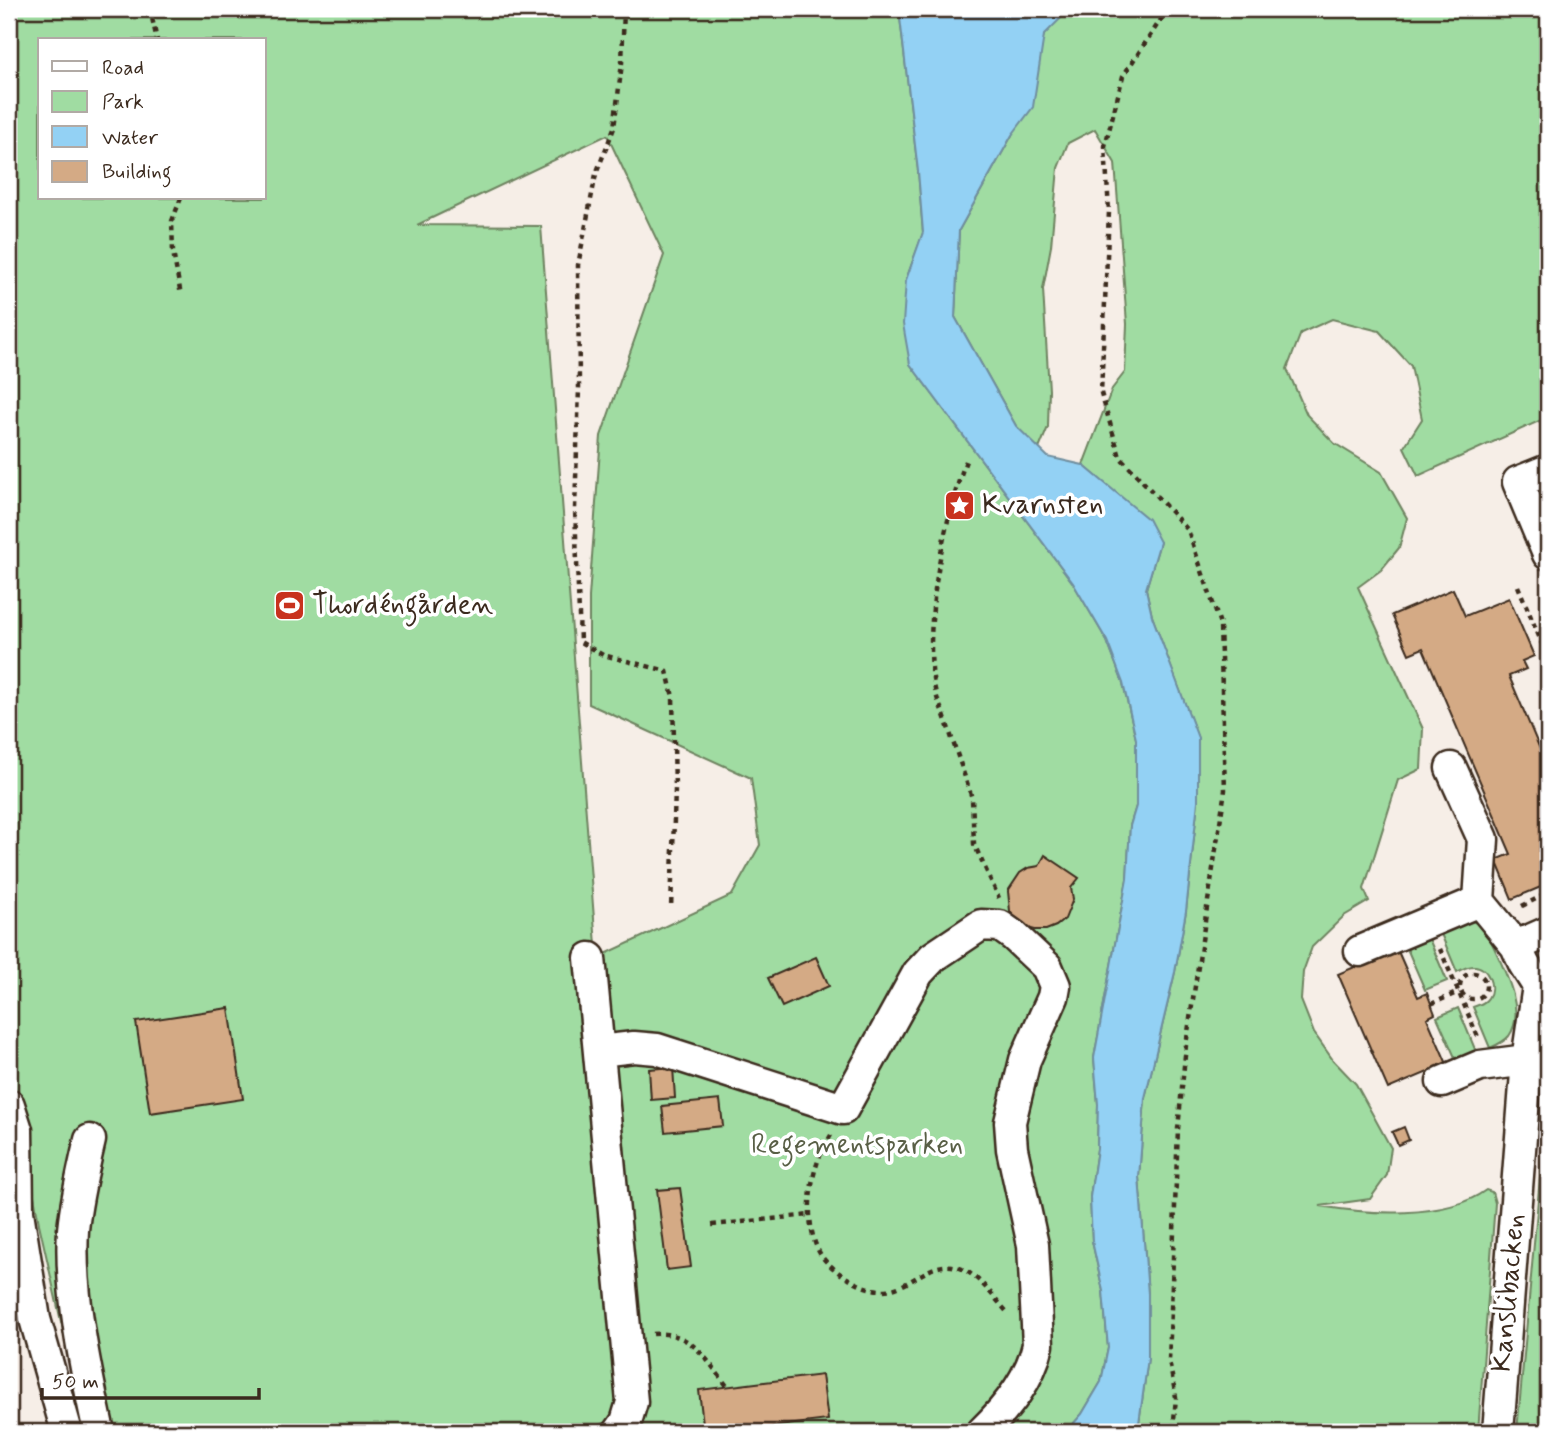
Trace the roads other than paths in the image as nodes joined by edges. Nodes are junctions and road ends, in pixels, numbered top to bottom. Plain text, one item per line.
1 (1548, 470) edge
2 (1548, 554) edge
3 (1451, 768) dead end
4 (1479, 901) junction
5 (1548, 932) edge
6 (1516, 946) junction
7 (1360, 951) dead end
8 (590, 958) dead end
9 (1543, 981) edge
10 (599, 1051) junction
11 (1538, 1062) edge
12 (1442, 1082) dead end
13 (9, 1105) edge
14 (90, 1140) dead end
15 (67, 1432) edge
16 (99, 1432) edge
17 (619, 1432) edge
18 (982, 1432) edge
19 (1498, 1432) edge

1 - 2 street
3 - 4 street
4 - 6 street, Kanslibacken
4 - 7 street
5 - 6 street
6 - 9 street, Kanslibacken
8 - 10 street
9 - 11 street, Kanslibacken
10 - 17 street
10 - 18 street
11 - 12 street
11 - 19 street, Kanslibacken
13 - 15 street
14 - 16 street

